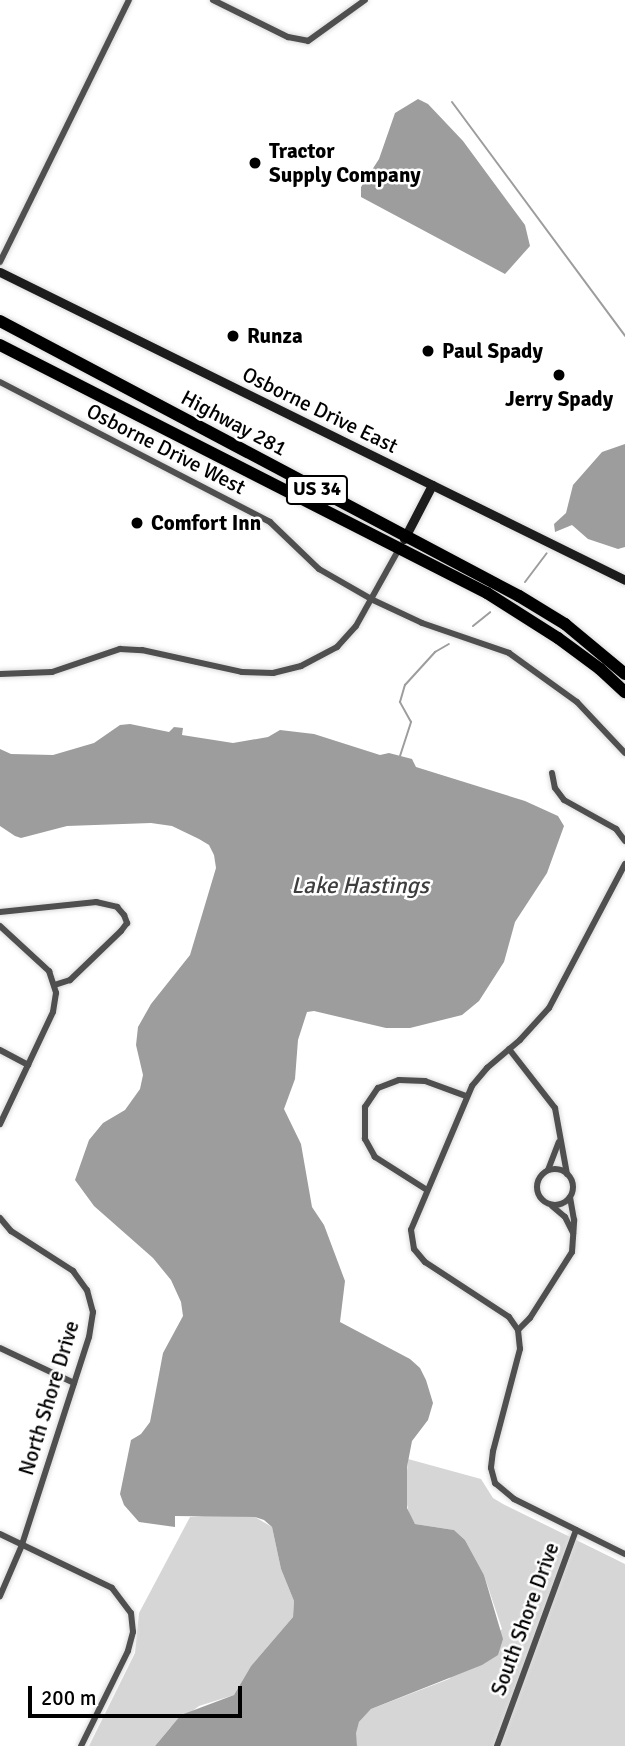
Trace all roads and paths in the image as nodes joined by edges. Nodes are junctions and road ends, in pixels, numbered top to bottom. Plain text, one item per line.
1 (129, 0) edge
2 (213, 0) edge
3 (365, 0) edge
4 (0, 262) edge
5 (0, 272) edge
6 (0, 321) edge
7 (0, 345) edge
8 (0, 382) edge
9 (432, 485) junction
10 (405, 537) junction
11 (399, 549) junction
12 (625, 580) edge
13 (373, 600) junction
14 (0, 674) edge
15 (625, 674) edge
16 (625, 692) edge
17 (625, 753) edge
18 (552, 774) dead end
19 (625, 841) edge
20 (625, 864) edge
21 (0, 912) edge
22 (0, 926) edge
23 (55, 985) junction
24 (509, 1049) junction
25 (0, 1050) edge
26 (28, 1065) junction
27 (466, 1097) junction
28 (0, 1124) edge
29 (560, 1140) junction
30 (548, 1170) junction
31 (567, 1174) junction
32 (427, 1190) junction
33 (570, 1197) junction
34 (552, 1205) junction
35 (0, 1218) edge
36 (574, 1234) junction
37 (519, 1330) junction
38 (0, 1349) edge
39 (74, 1383) junction
40 (576, 1530) junction
41 (0, 1534) edge
42 (22, 1545) junction
43 (625, 1554) edge
44 (0, 1596) edge
45 (81, 1746) edge
46 (497, 1746) edge

1 - 4 street
2 - 3 street
5 - 9 street, Osborne Drive East
6 - 10 highway, Highway 281 / US 34
7 - 11 highway, Highway 281 / US 34
8 - 13 street, Osborne Drive West
9 - 10 street
9 - 12 street, Osborne Drive East
10 - 11 street
10 - 15 highway, Highway 281 / US 34
11 - 13 street
11 - 16 highway, Highway 281 / US 34
13 - 14 street
13 - 17 street, Osborne Drive West
18 - 19 street
20 - 24 street
21 - 23 street
22 - 23 street
23 - 26 street
24 - 27 street
24 - 29 street
25 - 26 street
26 - 28 street
27 - 32 street
27 - 32 street
29 - 30 street
29 - 31 street
30 - 31 street
30 - 34 street
31 - 33 street
32 - 37 street
33 - 34 street
33 - 36 street
34 - 36 street
35 - 39 street, North Shore Drive
36 - 37 street
37 - 40 street, South Shore Drive
38 - 39 street
39 - 42 street, North Shore Drive
40 - 43 street
40 - 46 street, South Shore Drive
41 - 42 street
42 - 44 street, North Shore Drive
42 - 45 street

